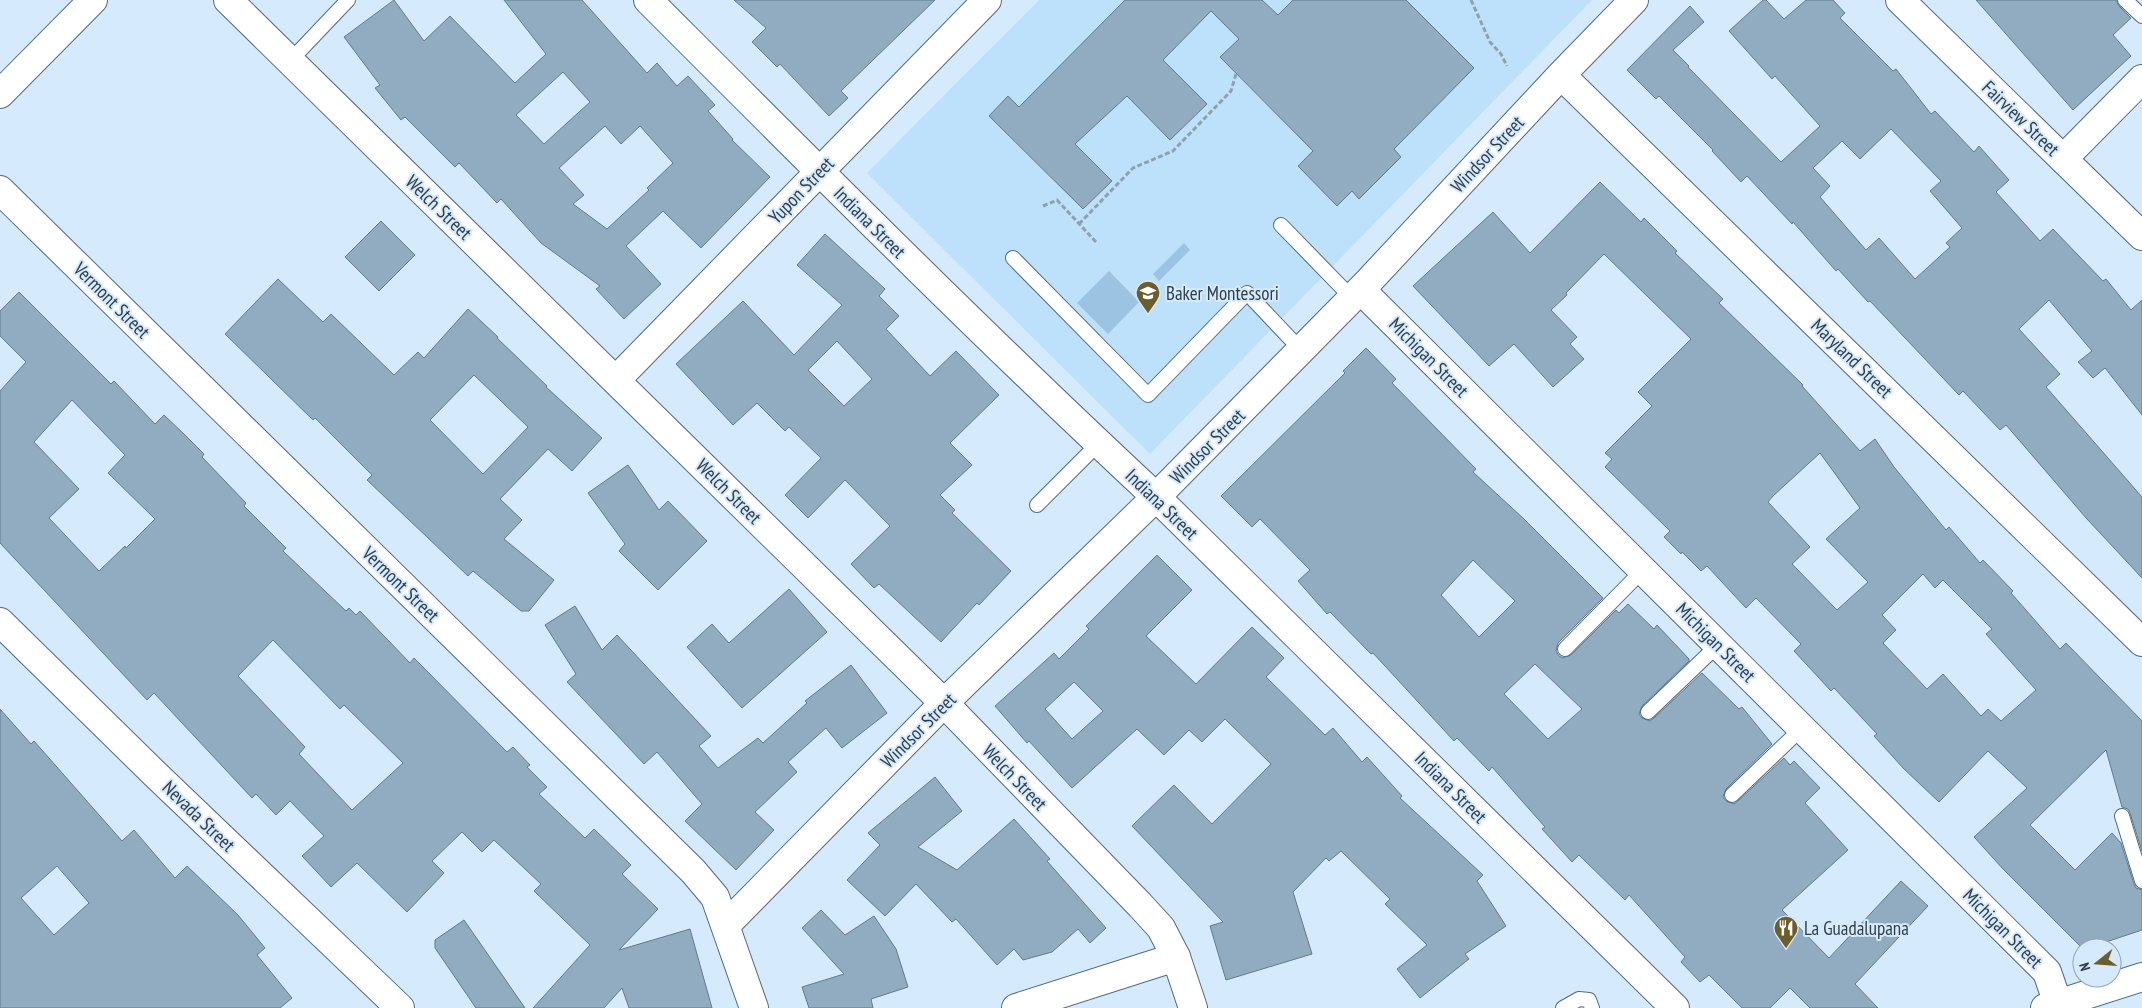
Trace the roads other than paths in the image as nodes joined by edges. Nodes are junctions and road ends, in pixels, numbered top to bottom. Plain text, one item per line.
1 (93, 0) edge
2 (228, 0) edge
3 (348, 0) edge
4 (648, 0) edge
5 (987, 0) edge
6 (1634, 0) edge
7 (1900, 0) edge
8 (2125, 0) edge
9 (2142, 16) edge
10 (290, 61) junction
11 (1561, 75) junction
12 (2142, 79) edge
13 (0, 94) edge
14 (2063, 159) junction
15 (820, 171) junction
16 (0, 190) edge
17 (1281, 226) dead end
18 (2142, 236) edge
19 (1013, 258) dead end
20 (1356, 294) junction
21 (1301, 350) junction
22 (616, 380) junction
23 (1098, 444) junction
24 (1156, 497) junction
25 (1037, 505) dead end
26 (1644, 569) junction
27 (0, 622) edge
28 (2142, 642) edge
29 (1719, 644) junction
30 (1565, 649) dead end
31 (944, 703) junction
32 (1648, 712) dead end
33 (1802, 728) junction
34 (1732, 795) dead end
35 (2122, 816) dead end
36 (2142, 881) edge
37 (726, 925) junction
38 (1176, 957) junction
39 (2142, 977) edge
40 (2051, 1006) edge
41 (400, 1008) edge
42 (754, 1008) edge
43 (1016, 1008) edge
44 (1193, 1008) edge
45 (1563, 1008) edge
46 (1592, 1008) edge
47 (1675, 1008) edge

1 - 13 street
2 - 10 street, Welch Street
3 - 10 lane
4 - 15 street, Indiana Street
5 - 15 street, Yupon Street
6 - 11 street, Windsor Street
7 - 14 street, Fairview Street
8 - 9 lane
10 - 22 street, Welch Street
11 - 20 street, Windsor Street
11 - 28 street, Maryland Street
12 - 14 street
14 - 18 street, Fairview Street
15 - 22 street, Yupon Street
15 - 23 street, Indiana Street
16 - 37 street, Vermont Street
17 - 20 lane
19 - 21 lane
20 - 21 street, Windsor Street
20 - 26 street, Michigan Street
21 - 24 street, Windsor Street
22 - 31 street, Welch Street
23 - 24 street, Indiana Street
23 - 25 lane
24 - 31 street, Windsor Street
24 - 47 street, Indiana Street
26 - 29 street, Michigan Street
26 - 30 lane
27 - 41 street, Nevada Street
29 - 32 lane
29 - 33 street, Michigan Street
31 - 37 street, Windsor Street
31 - 38 street, Welch Street
33 - 34 lane
33 - 40 street, Michigan Street
35 - 36 lane
37 - 42 street, Vermont Street
38 - 43 street
38 - 44 street, Welch Street
39 - 40 street
45 - 46 lane

